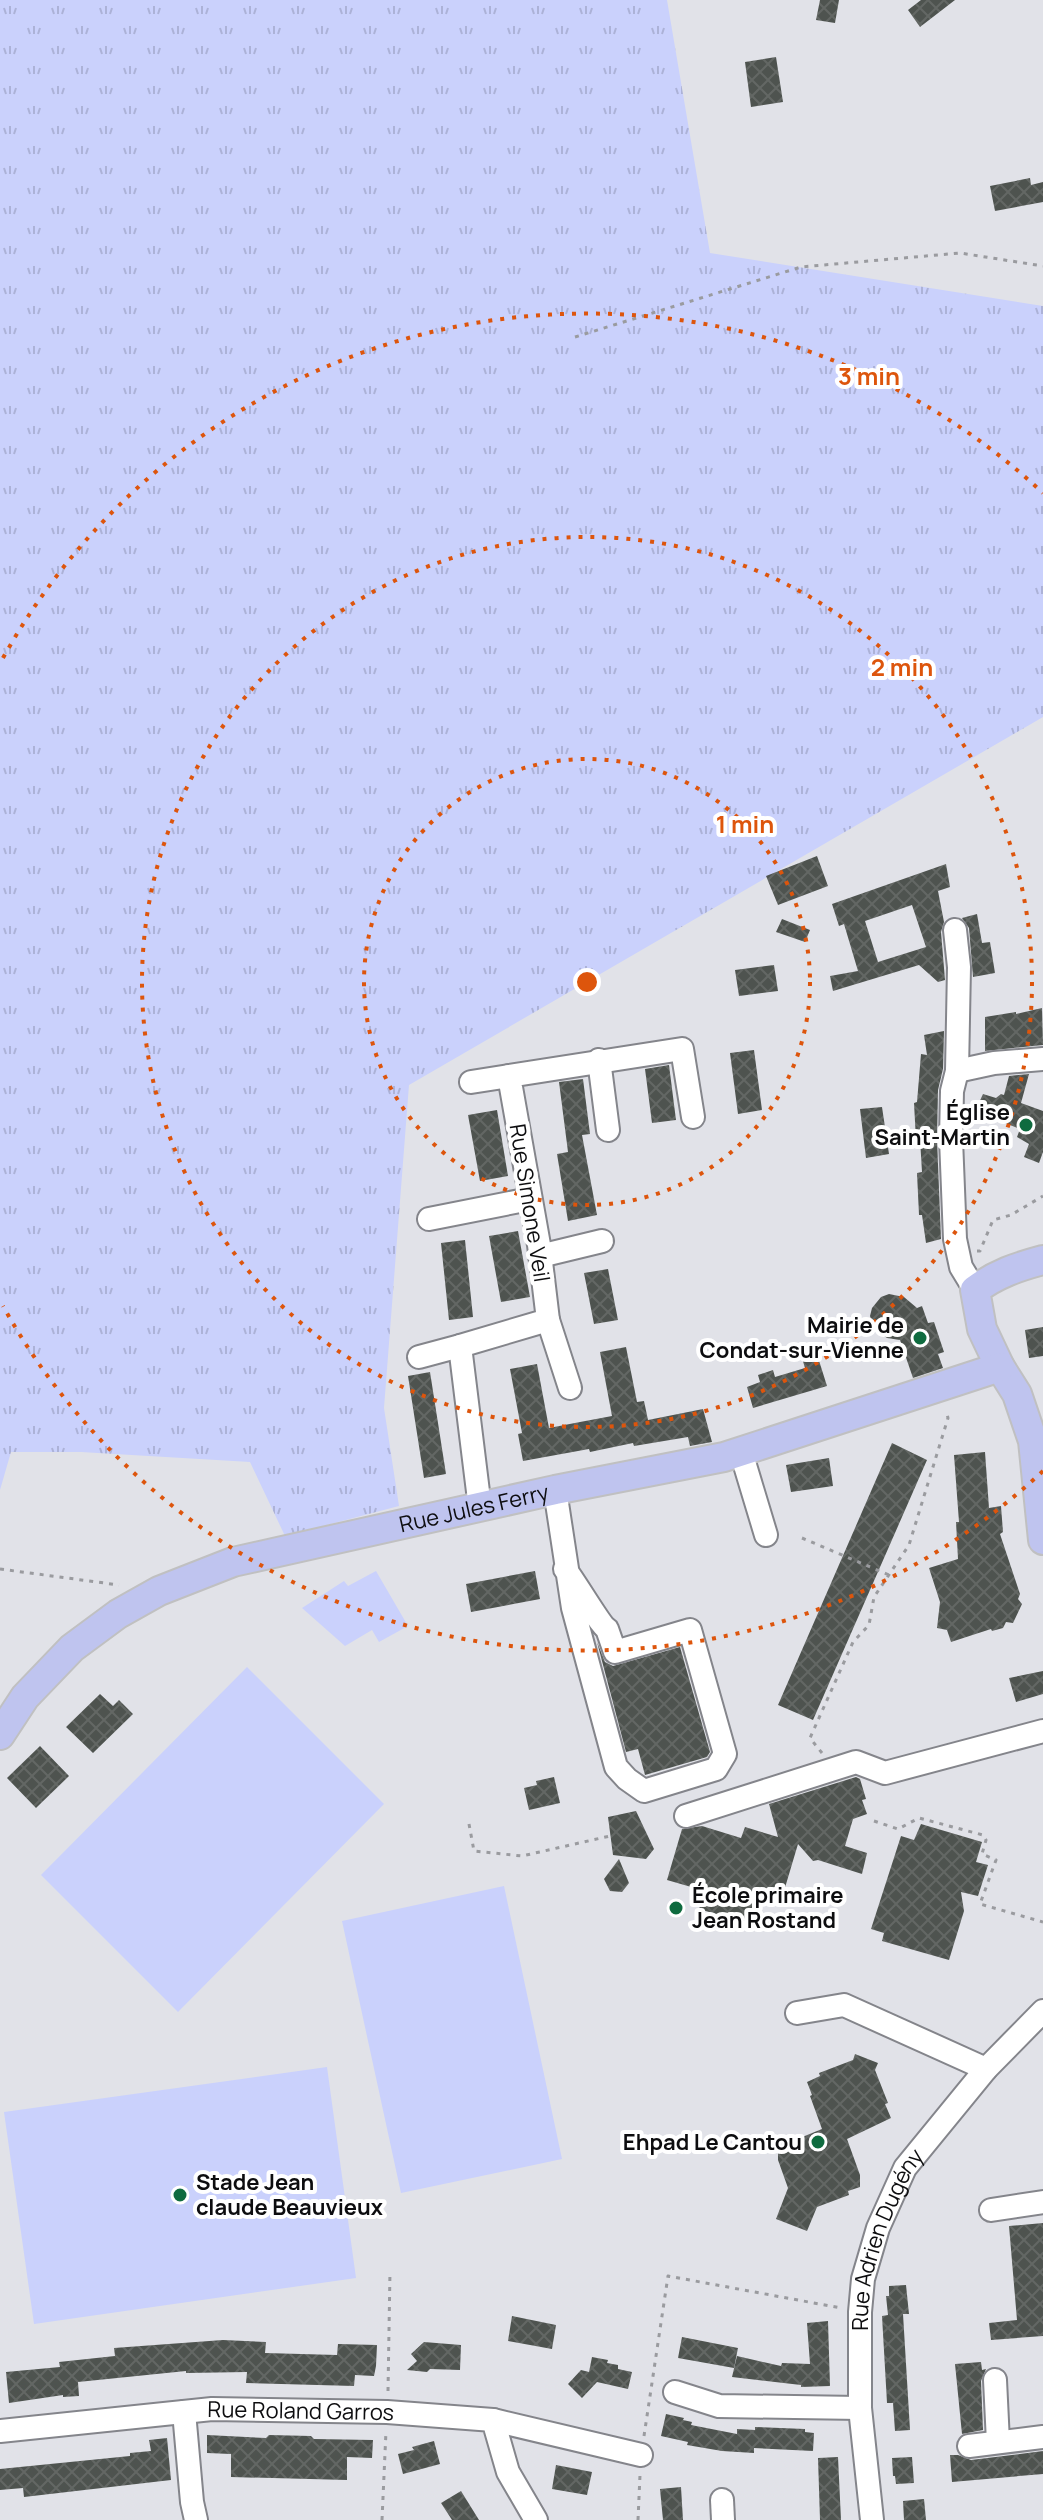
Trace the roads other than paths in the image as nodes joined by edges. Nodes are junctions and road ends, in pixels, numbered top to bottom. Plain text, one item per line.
1 (955, 930) dead end
2 (1043, 1059) edge
3 (599, 1060) junction
4 (957, 1071) junction
5 (509, 1076) junction
6 (471, 1082) dead end
7 (693, 1117) dead end
8 (608, 1130) dead end
9 (530, 1199) junction
10 (429, 1219) dead end
11 (602, 1241) dead end
12 (540, 1256) junction
13 (1043, 1260) edge
14 (975, 1290) junction
15 (548, 1320) junction
16 (460, 1346) junction
17 (419, 1357) dead end
18 (1000, 1367) junction
19 (570, 1388) dead end
20 (741, 1452) junction
21 (555, 1490) junction
22 (480, 1508) junction
23 (766, 1535) dead end
24 (1043, 1540) edge
25 (565, 1569) junction
26 (1043, 1731) edge
27 (0, 1735) edge
28 (686, 1816) dead end
29 (1043, 2011) edge
30 (797, 2013) dead end
31 (986, 2069) junction
32 (1043, 2202) edge
33 (991, 2210) dead end
34 (995, 2380) dead end
35 (675, 2392) dead end
36 (860, 2408) junction
37 (184, 2412) junction
38 (493, 2420) junction
39 (0, 2431) edge
40 (1043, 2437) edge
41 (998, 2442) junction
42 (969, 2446) dead end
43 (641, 2455) road end
44 (196, 2520) edge
45 (536, 2520) edge
46 (872, 2520) edge

1 - 4 street
2 - 4 street
3 - 5 street
3 - 7 street
3 - 8 street
4 - 14 street
5 - 6 street
5 - 9 street, Rue Simone Veil
9 - 10 street
9 - 12 street, Rue Simone Veil
11 - 12 street
12 - 15 street, Rue Simone Veil
13 - 14 main road
14 - 18 main road
15 - 16 street
15 - 19 street, Rue Simone Veil
16 - 17 street
16 - 22 street
18 - 20 main road, Rue Jules Ferry
18 - 24 main road
20 - 21 main road, Rue Jules Ferry
20 - 23 street
21 - 22 main road, Rue Jules Ferry
21 - 25 street
22 - 27 main road, Rue Jules Ferry
25 - 25 street
26 - 28 street
29 - 31 street, Rue Adrien Dugény
30 - 31 street
31 - 36 street, Rue Adrien Dugény
32 - 33 street
34 - 41 street
35 - 36 street
36 - 46 street, Rue Adrien Dugény
37 - 38 street, Rue Roland Garros
37 - 39 street, Rue Roland Garros
37 - 44 street
38 - 43 street, Rue Roland Garros
38 - 45 street
40 - 41 street
41 - 42 street

